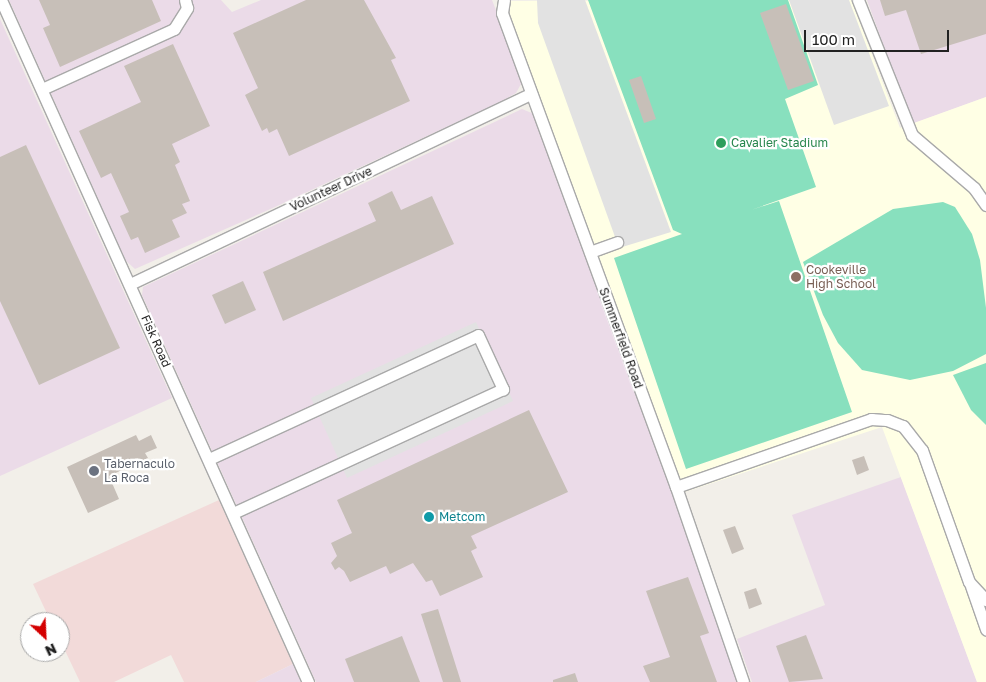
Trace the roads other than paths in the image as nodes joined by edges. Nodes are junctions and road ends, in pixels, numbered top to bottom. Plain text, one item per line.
1 (1, 0) edge
2 (185, 0) edge
3 (504, 0) edge
4 (858, 0) edge
5 (42, 89) junction
6 (531, 94) junction
7 (986, 205) edge
8 (617, 242) dead end
9 (590, 252) junction
10 (130, 284) junction
11 (208, 459) junction
12 (676, 487) junction
13 (233, 513) junction
14 (969, 582) junction
15 (986, 600) edge
16 (986, 629) edge
17 (743, 679) edge
18 (308, 682) edge

1 - 5 street, Fisk Road
2 - 5 street
3 - 6 street, Summerfield Road
4 - 7 street
5 - 10 street, Fisk Road
6 - 9 street, Summerfield Road
6 - 10 street, Volunteer Drive
8 - 9 street
9 - 12 street, Summerfield Road
10 - 11 street, Fisk Road
11 - 13 street, Fisk Road
11 - 13 street
12 - 14 street
12 - 17 street, Summerfield Road
13 - 18 street, Fisk Road
14 - 15 street
14 - 16 street

